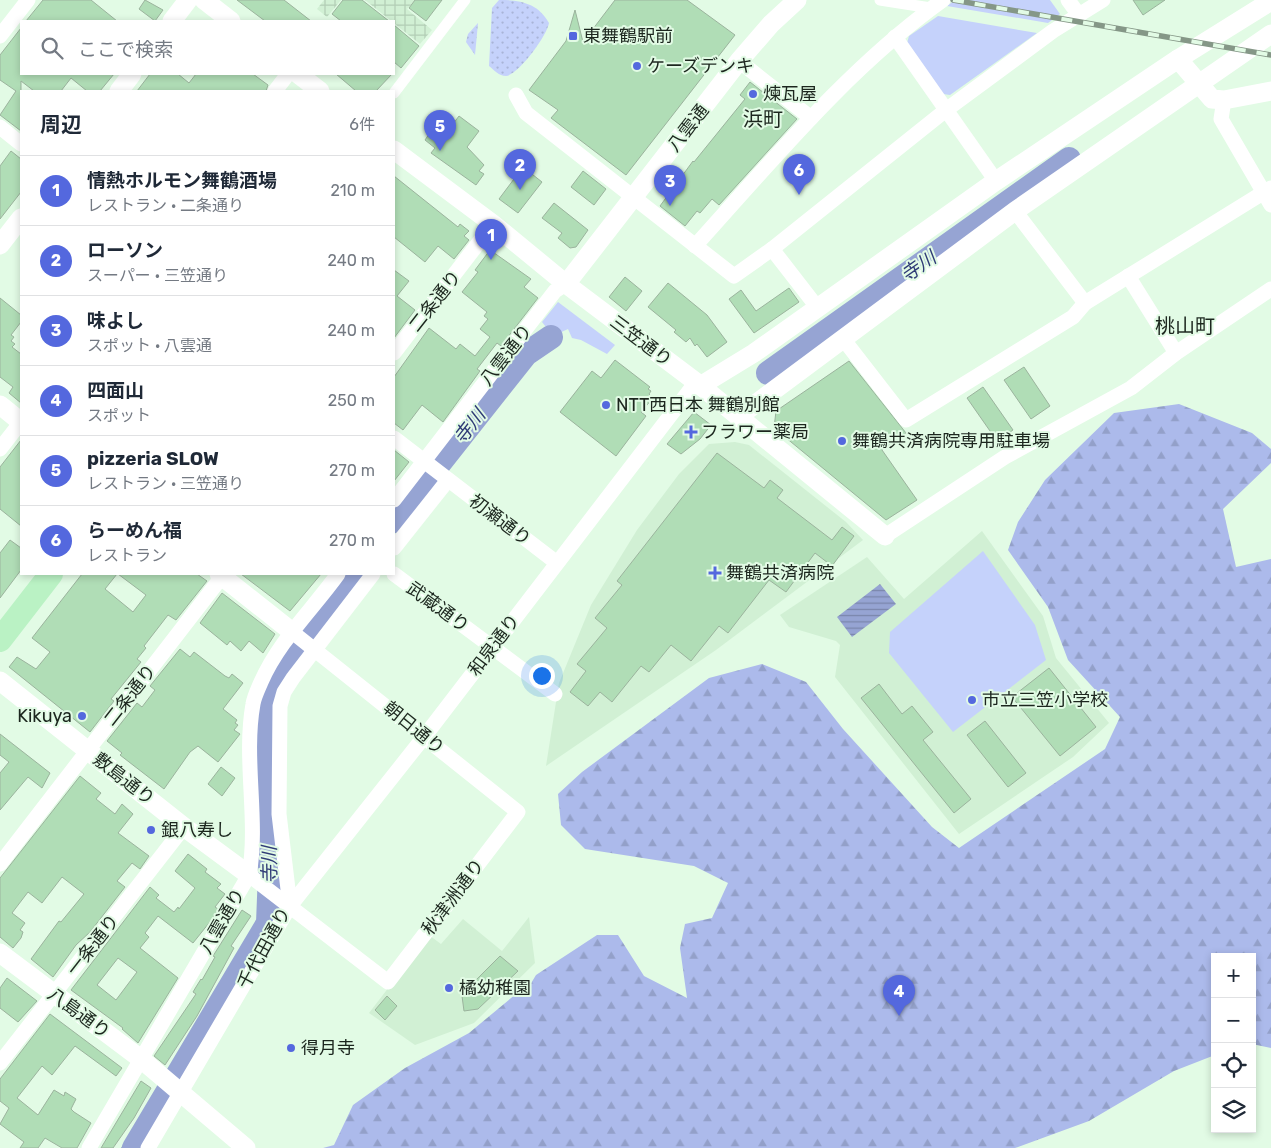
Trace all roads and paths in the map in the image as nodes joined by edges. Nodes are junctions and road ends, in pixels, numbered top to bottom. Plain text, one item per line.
1 (28, 0) edge
2 (188, 0) edge
3 (204, 0) edge
4 (464, 0) edge
5 (797, 0) edge
6 (880, 0) edge
7 (1068, 0) edge
8 (1102, 0) edge
9 (1271, 1) edge
10 (937, 4) edge
11 (1079, 15) junction
12 (173, 20) edge
13 (230, 20) edge
14 (1271, 34) edge
15 (0, 36) edge
16 (895, 37) junction
17 (1178, 59) junction
18 (739, 61) junction
19 (131, 75) edge
20 (287, 75) edge
21 (299, 75) edge
22 (1198, 84) junction
23 (120, 90) edge
24 (276, 90) edge
25 (319, 90) edge
26 (395, 91) edge
27 (1271, 91) edge
28 (516, 95) dead end
29 (1224, 100) junction
30 (946, 110) junction
31 (811, 118) junction
32 (0, 127) edge
33 (20, 143) edge
34 (395, 151) edge
35 (996, 181) junction
36 (1268, 195) edge
37 (634, 198) junction
38 (1015, 211) junction
39 (20, 219) edge
40 (493, 224) junction
41 (0, 245) edge
42 (695, 246) junction
43 (772, 249) junction
44 (1128, 276) junction
45 (566, 284) junction
46 (1271, 289) edge
47 (1085, 303) junction
48 (817, 307) junction
49 (844, 340) junction
50 (395, 353) edge
51 (1176, 353) junction
52 (698, 384) junction
53 (0, 405) edge
54 (738, 417) junction
55 (20, 421) edge
56 (20, 423) edge
57 (395, 439) edge
58 (0, 449) edge
59 (426, 463) junction
60 (446, 478) junction
61 (395, 499) edge
62 (885, 536) joint
63 (395, 547) edge
64 (557, 564) junction
65 (50, 575) edge
66 (221, 575) edge
67 (223, 575) edge
68 (337, 575) edge
69 (372, 575) edge
70 (395, 575) edge
71 (294, 632) junction
72 (0, 640) edge
73 (312, 647) junction
74 (493, 647) junction
75 (0, 681) edge
76 (556, 694) dead end
77 (424, 737) junction
78 (88, 750) junction
79 (518, 812) joint
80 (184, 827) junction
81 (0, 864) edge
82 (256, 880) junction
83 (285, 902) junction
84 (0, 953) edge
85 (55, 995) junction
86 (141, 1059) junction
87 (0, 1063) edge
88 (177, 1090) junction
89 (89, 1148) edge
90 (148, 1148) edge
91 (246, 1148) edge

1 - 15 street
2 - 12 street
3 - 13 street
4 - 26 street
5 - 18 street, 八雲通
6 - 10 street
7 - 11 street
8 - 11 street
9 - 17 street
10 - 16 street
11 - 30 street
14 - 22 street
16 - 30 street
16 - 31 street
17 - 22 street
17 - 35 street
18 - 31 street
18 - 37 street, 八雲通
19 - 23 street
20 - 24 street
21 - 25 street
22 - 29 street
22 - 38 street
27 - 29 street
28 - 37 street
29 - 36 street
30 - 35 street
30 - 43 street
31 - 42 street
32 - 33 street
34 - 40 street, 三笠通り
35 - 48 street
36 - 44 street
37 - 42 street
37 - 45 street, 八雲通
38 - 47 street
38 - 49 street
39 - 41 street
40 - 45 street, 三笠通り
40 - 50 street, 二条通り
42 - 43 street
43 - 48 street
44 - 47 street
44 - 51 street
45 - 52 street, 三笠通り
45 - 59 street, 八雲通り
46 - 51 street
47 - 49 street
48 - 52 street
49 - 54 street
51 - 62 street
52 - 54 street, 三笠通り
52 - 64 street, 和泉通り
53 - 55 street
54 - 62 street, 三笠通り
56 - 58 street
57 - 59 street
59 - 60 street, 初瀬通り
59 - 61 street, 八雲通り
60 - 63 street
60 - 64 street, 初瀬通り
64 - 74 street, 和泉通り
65 - 72 main road
66 - 78 street, 二条通り
67 - 71 street
68 - 71 street, 八雲通り
69 - 73 street, 千代田通り
70 - 74 street, 武蔵通り
71 - 73 street, 朝日通り
71 - 82 street, 八雲通り
73 - 77 street, 朝日通り
73 - 83 street, 千代田通り
74 - 76 street, 武蔵通り
74 - 77 street, 和泉通り
75 - 78 street, 敷島通り
77 - 79 street, 朝日通り
77 - 83 street, 和泉通り
78 - 80 street, 敷島通り
78 - 81 street, 二条通り
79 - 83 street, 秋津洲通り
80 - 82 street, 敷島通り
80 - 85 street, 一条通り
82 - 83 street
82 - 86 street, 八雲通り
83 - 88 street, 千代田通り
84 - 85 street, 八島通り
85 - 86 street, 八島通り
85 - 87 street, 一条通り
86 - 88 street, 八島通り
86 - 89 street, 八雲通り
88 - 90 street, 千代田通り
88 - 91 street, 八島通り

